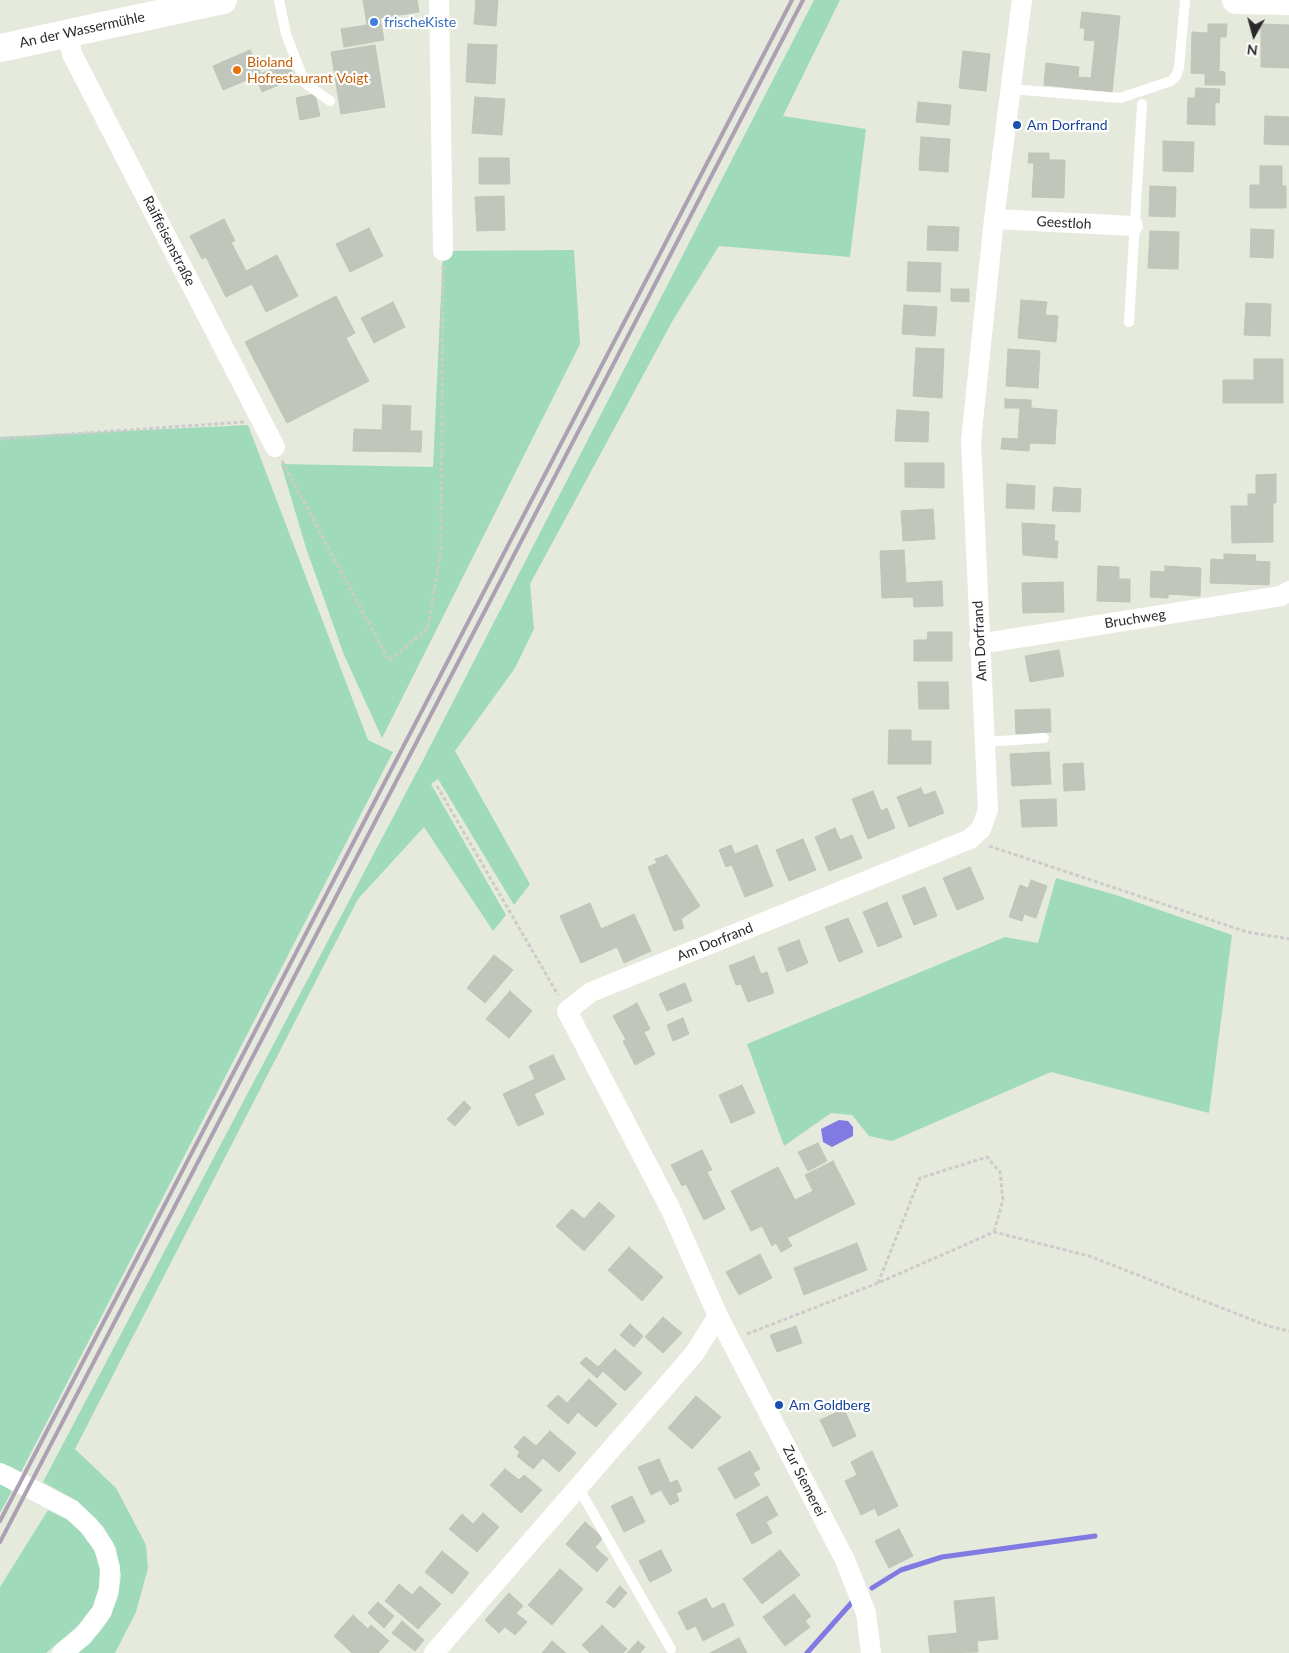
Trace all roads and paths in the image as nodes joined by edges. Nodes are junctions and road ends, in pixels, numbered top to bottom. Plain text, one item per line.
1 (223, 0) edge
2 (280, 0) edge
3 (439, 0) edge
4 (1022, 0) edge
5 (1185, 0) edge
6 (1236, 0) edge
7 (1289, 1) edge
8 (68, 33) junction
9 (0, 48) edge
10 (1010, 89) junction
11 (330, 101) dead end
12 (1142, 104) dead end
13 (994, 219) junction
14 (1134, 226) junction
15 (443, 251) joint
16 (1129, 322) dead end
17 (261, 421) junction
18 (0, 438) edge
19 (275, 447) joint
20 (1289, 591) edge
21 (979, 644) junction
22 (1044, 738) dead end
23 (985, 742) junction
24 (437, 786) dead end
25 (970, 839) junction
26 (1289, 939) edge
27 (567, 1011) junction
28 (994, 1232) junction
29 (878, 1283) junction
30 (718, 1316) junction
31 (1289, 1332) edge
32 (732, 1340) junction
33 (0, 1473) edge
34 (578, 1487) junction
35 (670, 1649) dead end
36 (62, 1653) edge
37 (434, 1653) edge
38 (871, 1653) edge

1 - 8 street, An der Wassermühle
2 - 11 lane
3 - 15 street
4 - 10 street, Am Dorfrand
5 - 10 lane
6 - 7 street
8 - 9 street, An der Wassermühle
8 - 17 street, Raiffeisenstraße
10 - 13 street, Am Dorfrand
12 - 14 lane
13 - 14 street, Geestloh
13 - 21 street, Am Dorfrand
14 - 16 lane
15 - 19 path
17 - 18 path
17 - 19 street, Raiffeisenstraße
20 - 21 street, Bruchweg
21 - 23 street, Am Dorfrand
22 - 23 lane
23 - 25 street, Am Dorfrand
24 - 27 path
25 - 26 path
25 - 27 street, Am Dorfrand
27 - 30 street
28 - 29 path
28 - 29 path
28 - 31 path
29 - 32 path
30 - 32 street, Zur Siemerei
30 - 34 street
32 - 38 street, Zur Siemerei
33 - 36 street
34 - 35 lane
34 - 37 street

